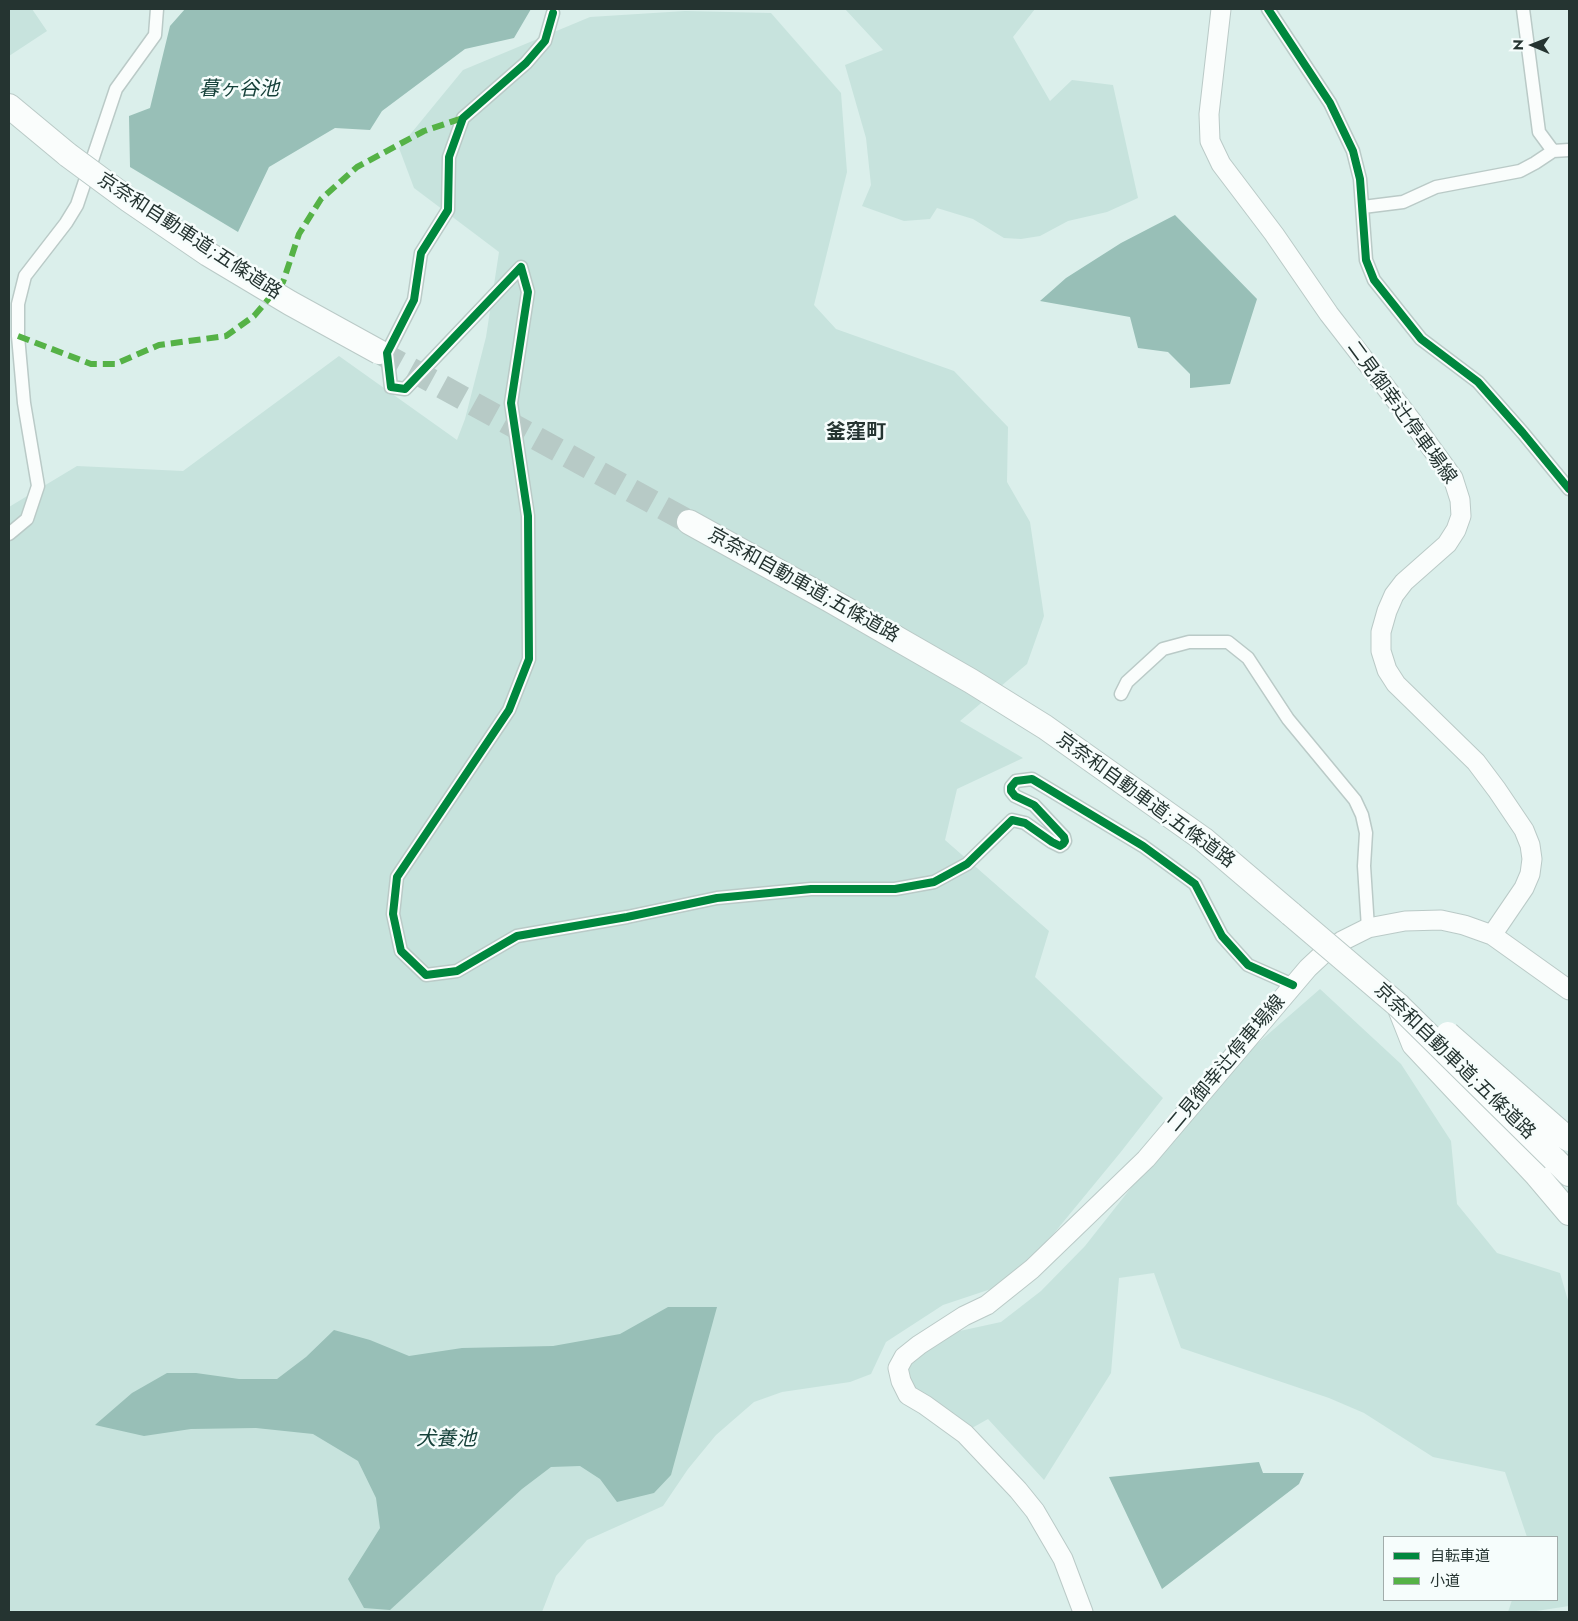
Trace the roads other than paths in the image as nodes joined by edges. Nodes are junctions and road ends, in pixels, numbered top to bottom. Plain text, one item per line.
1 (157, 9) edge
2 (1221, 9) edge
3 (1268, 9) edge
4 (1523, 9) edge
5 (553, 13) dead end
6 (9, 106) edge
7 (1569, 150) edge
8 (1553, 151) junction
9 (1363, 207) junction
10 (379, 352) tunnel mouth
11 (1569, 489) edge
12 (689, 522) tunnel mouth
13 (9, 534) edge
14 (1121, 694) dead end
15 (1368, 928) junction
16 (1314, 933) junction
17 (1492, 935) junction
18 (1293, 985) junction
19 (1569, 990) edge
20 (1399, 1006) junction
21 (1569, 1140) edge
22 (1562, 1167) edge
23 (1569, 1213) edge
24 (1083, 1612) edge

1 - 13 street
2 - 17 main road, 二見御幸辻停車場線
3 - 9 street
4 - 8 street
5 - 18 street
6 - 10 highway, 京奈和自動車道;五條道路, bridge
7 - 8 street
8 - 9 street
9 - 11 street
12 - 16 highway, 京奈和自動車道;五條道路, bridge
14 - 15 street
15 - 17 main road, 二見御幸辻停車場線
15 - 18 main road, 二見御幸辻停車場線
16 - 20 highway, 京奈和自動車道;五條道路, bridge
16 - 21 highway, bridge
17 - 19 main road
18 - 24 main road, 二見御幸辻停車場線
20 - 22 highway, 京奈和自動車道;五條道路, bridge
20 - 23 highway

